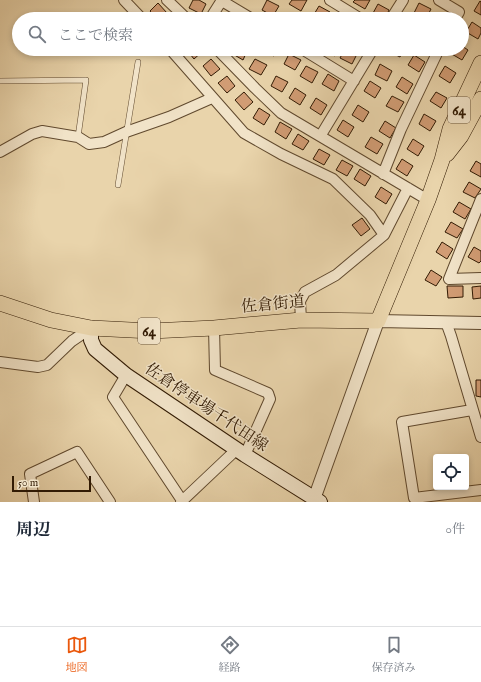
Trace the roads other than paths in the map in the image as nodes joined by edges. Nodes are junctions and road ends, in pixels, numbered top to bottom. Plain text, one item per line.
1 (124, 0) edge
2 (167, 0) edge
3 (222, 0) edge
4 (330, 0) edge
5 (402, 0) edge
6 (439, 0) edge
7 (135, 12) edge
8 (180, 12) edge
9 (214, 12) edge
10 (241, 12) edge
11 (350, 12) edge
12 (395, 12) edge
13 (459, 12) edge
14 (176, 56) edge
15 (223, 56) edge
16 (313, 56) edge
17 (369, 56) edge
18 (436, 56) edge
19 (138, 62) dead end
20 (481, 62) edge
21 (0, 81) edge
22 (354, 81) junction
23 (212, 98) junction
24 (481, 99) edge
25 (126, 132) junction
26 (321, 135) junction
27 (78, 137) junction
28 (0, 152) edge
29 (442, 160) junction
30 (383, 174) junction
31 (118, 185) dead end
32 (408, 188) junction
33 (481, 199) edge
34 (428, 200) junction
35 (384, 235) junction
36 (481, 278) edge
37 (0, 303) edge
38 (301, 320) junction
39 (378, 321) junction
40 (446, 322) junction
41 (481, 323) edge
42 (91, 328) junction
43 (214, 328) junction
44 (0, 362) edge
45 (126, 375) junction
46 (475, 412) edge
47 (481, 437) edge
48 (241, 452) junction
49 (481, 490) edge
50 (443, 498) edge
51 (316, 501) edge
52 (34, 502) edge
53 (110, 502) edge
54 (182, 502) edge

1 - 7 street
2 - 8 street
3 - 9 street
3 - 10 street
4 - 11 street
5 - 12 street
6 - 13 street
14 - 23 street
15 - 26 street
16 - 22 street
17 - 22 street
18 - 30 street
19 - 25 lane
20 - 29 main road, 64
21 - 27 lane
22 - 26 street
23 - 25 street
23 - 35 street
24 - 29 main road, 64
25 - 27 street
25 - 31 lane
26 - 30 street
27 - 28 street
29 - 34 main road, 64
30 - 32 street
32 - 34 street
32 - 35 street
33 - 36 street
34 - 39 main road, 64
35 - 38 street
37 - 42 main road, 佐倉街道 / 64
38 - 39 main road, 佐倉街道 / 64
38 - 43 main road, 佐倉街道 / 64
39 - 40 street
39 - 51 street
40 - 41 street
40 - 46 street
42 - 43 main road, 佐倉街道 / 64
42 - 44 street
42 - 45 main road, 佐倉停車場千代田線
43 - 48 street
45 - 48 main road, 佐倉停車場千代田線
45 - 54 street
46 - 47 street
46 - 50 street
48 - 51 main road, 佐倉停車場千代田線
48 - 54 street
49 - 50 street
52 - 53 street

